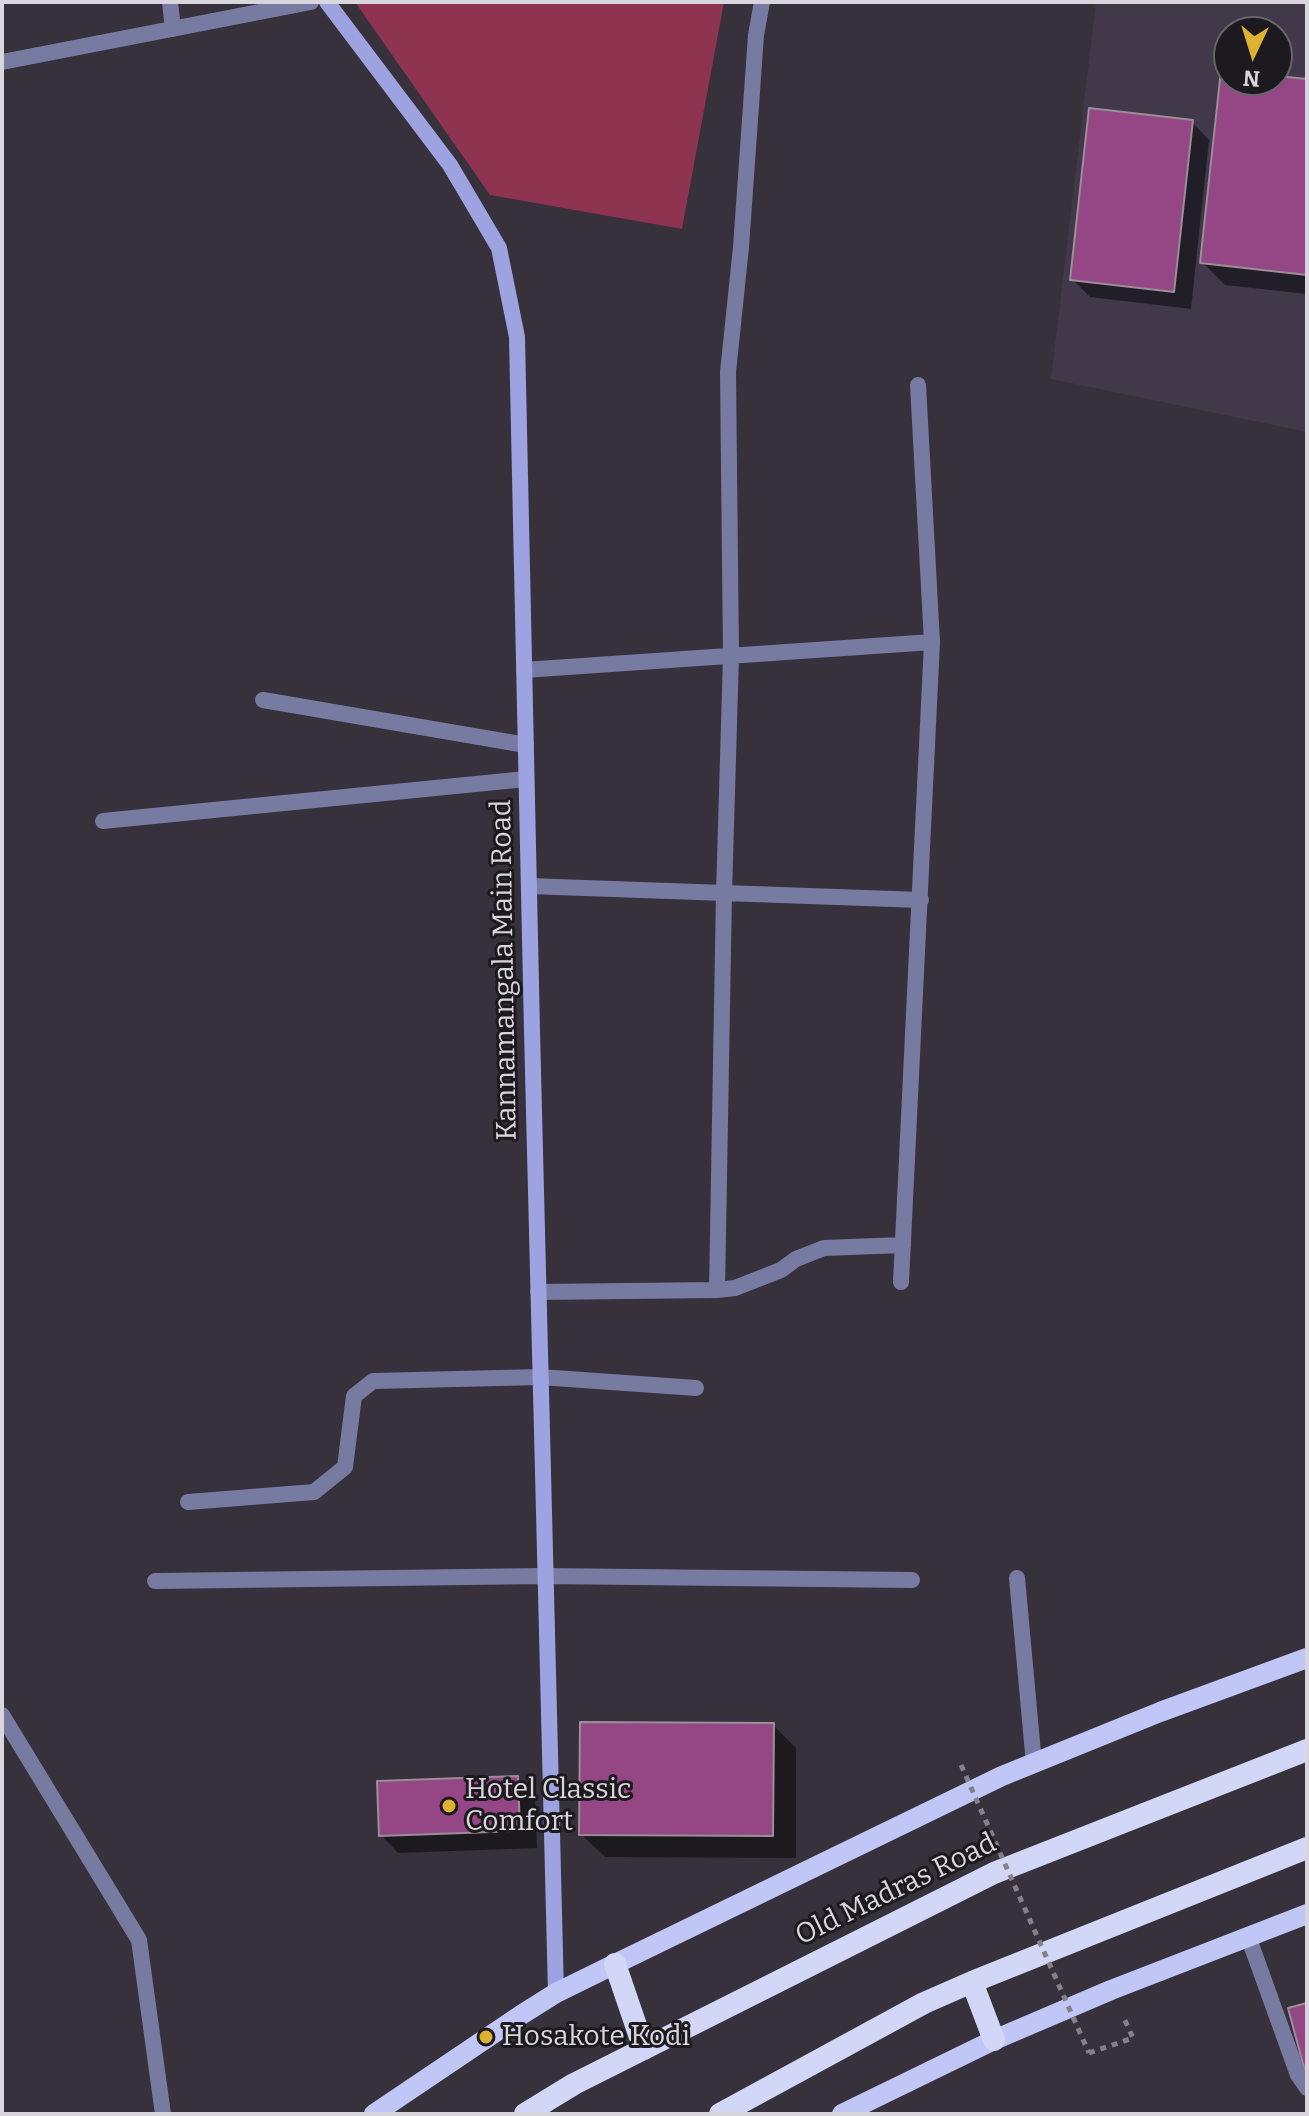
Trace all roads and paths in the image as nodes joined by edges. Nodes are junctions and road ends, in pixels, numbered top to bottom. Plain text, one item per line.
1 (170, 2) edge
2 (311, 2) edge
3 (327, 2) edge
4 (762, 2) edge
5 (173, 29) junction
6 (2, 62) edge
7 (918, 385) dead end
8 (932, 642) junction
9 (731, 656) junction
10 (524, 670) junction
11 (263, 700) dead end
12 (526, 745) junction
13 (526, 779) junction
14 (103, 821) dead end
15 (529, 886) junction
16 (724, 893) junction
17 (921, 900) junction
18 (903, 1245) junction
19 (901, 1282) dead end
20 (717, 1290) junction
21 (538, 1292) junction
22 (540, 1377) junction
23 (696, 1388) dead end
24 (188, 1502) dead end
25 (544, 1576) junction
26 (1017, 1578) dead end
27 (912, 1580) dead end
28 (155, 1581) dead end
29 (1307, 1658) edge
30 (2, 1715) edge
31 (1307, 1750) edge
32 (1034, 1764) junction
33 (961, 1765) dead end
34 (1307, 1848) edge
35 (1307, 1914) edge
36 (1248, 1936) junction
37 (615, 1964) junction
38 (972, 1982) junction
39 (556, 1993) junction
40 (1133, 2038) dead end
41 (994, 2040) junction
42 (644, 2049) junction
43 (1307, 2088) edge
44 (163, 2114) edge
45 (374, 2114) edge
46 (525, 2114) edge
47 (720, 2114) edge
48 (842, 2114) edge

1 - 5 street
2 - 5 street
3 - 10 main road, Kannamangala Main Road
4 - 9 street
5 - 6 street
7 - 8 street
8 - 9 street
8 - 17 street
9 - 10 street
9 - 16 street
10 - 12 main road, Kannamangala Main Road
11 - 12 street
12 - 13 main road, Kannamangala Main Road
13 - 14 street
13 - 15 main road, Kannamangala Main Road
15 - 16 street
15 - 21 main road, Kannamangala Main Road
16 - 17 street
16 - 20 street
17 - 18 street
18 - 19 street
18 - 20 street
20 - 21 street
21 - 22 main road, Kannamangala Main Road
22 - 23 street
22 - 24 street
22 - 25 main road, Kannamangala Main Road
25 - 27 street
25 - 28 street
25 - 39 main road, Kannamangala Main Road
26 - 32 street
29 - 32 main road
30 - 44 street
31 - 42 highway, Old Madras Road
32 - 37 main road
33 - 40 path, bridge
34 - 38 highway
35 - 36 main road
36 - 41 main road
36 - 43 street
37 - 39 main road
37 - 42 highway
38 - 41 highway
38 - 47 highway
39 - 45 main road
41 - 48 main road
42 - 46 highway, Old Madras Road

